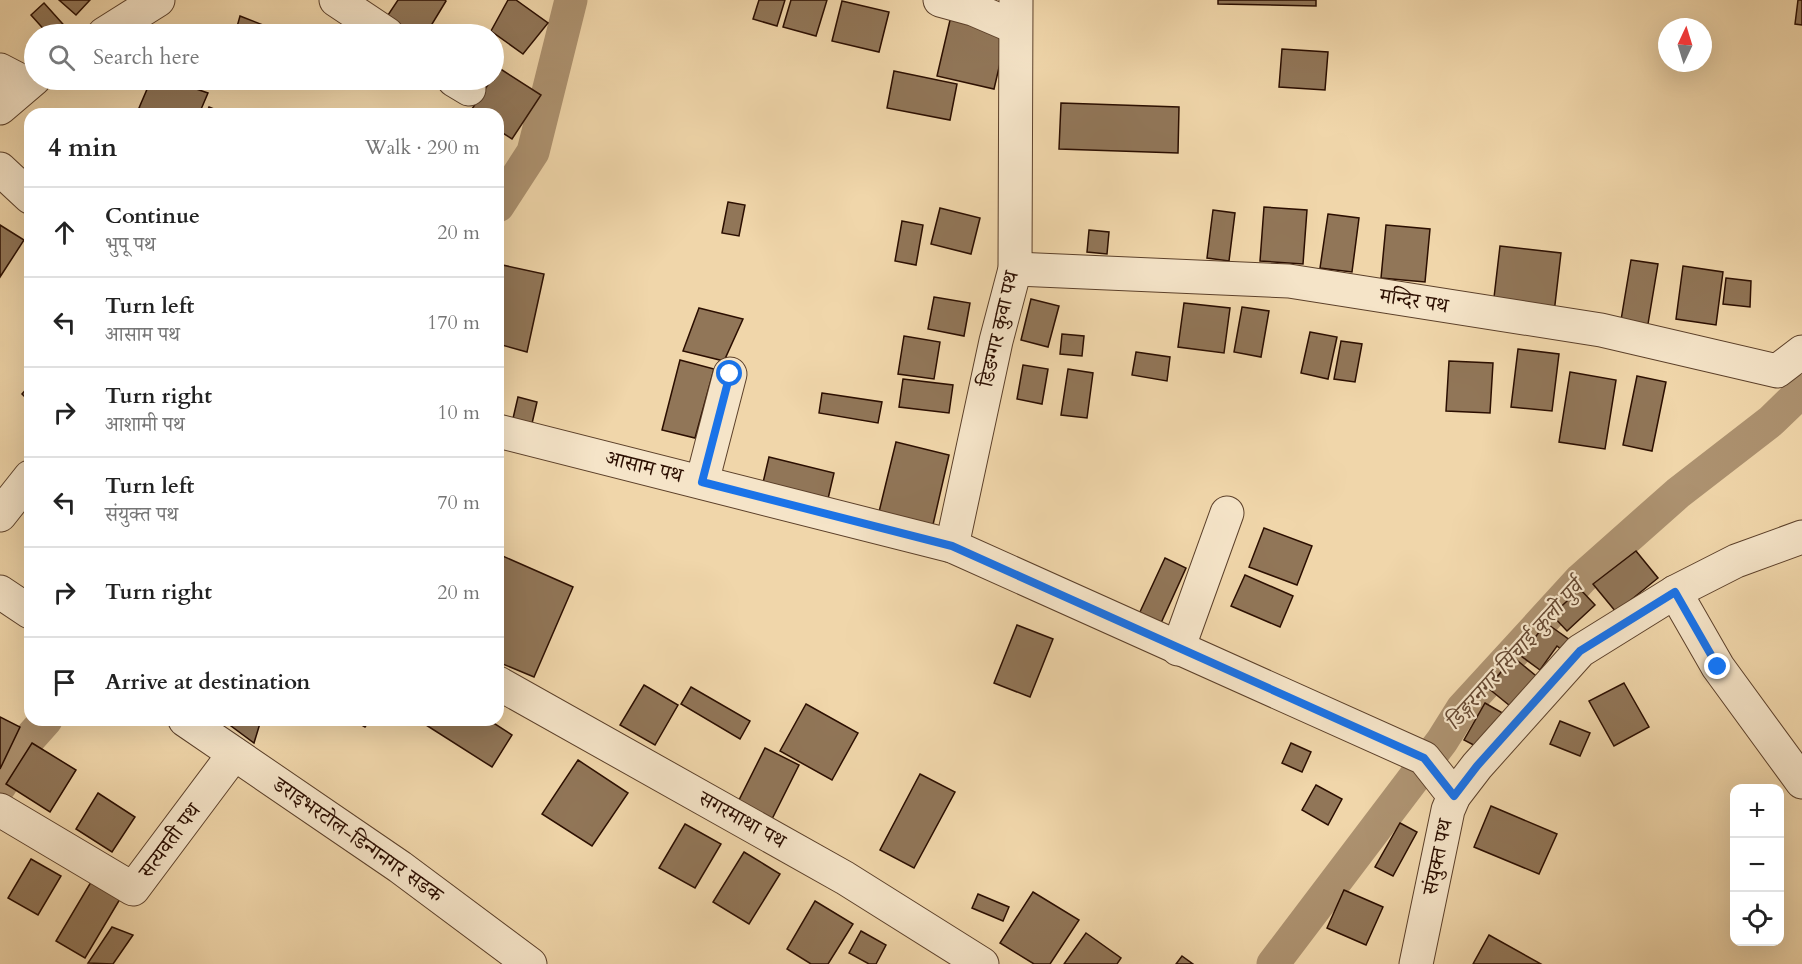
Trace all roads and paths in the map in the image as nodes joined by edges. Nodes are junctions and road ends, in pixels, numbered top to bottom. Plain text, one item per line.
1 (336, 0) edge
2 (940, 0) edge
3 (151, 1) edge
4 (1016, 13) edge
5 (118, 24) edge
6 (372, 24) edge
7 (21, 78) edge
8 (0, 108) edge
9 (0, 169) edge
10 (24, 191) edge
11 (1015, 269) junction
12 (1802, 352) edge
13 (730, 374) dead end
14 (504, 432) edge
15 (702, 482) junction
16 (24, 485) edge
17 (1227, 513) dead end
18 (0, 515) edge
19 (1802, 537) edge
20 (952, 546) junction
21 (0, 592) edge
22 (1675, 592) junction
23 (24, 608) edge
24 (1178, 649) junction
25 (504, 686) edge
26 (194, 726) edge
27 (234, 754) junction
28 (1802, 783) edge
29 (1453, 796) junction
30 (0, 810) edge
31 (530, 964) edge
32 (982, 964) edge
33 (1416, 964) edge

1 - 6 street
2 - 4 street
3 - 5 street
4 - 11 street, डिङग्गर कुवा पथ
7 - 8 street
9 - 10 street
11 - 12 street, मन्दिर पथ
11 - 20 street, डिङग्गर कुवा पथ
13 - 15 street
14 - 15 street, आसाम पथ
15 - 20 street, आसाम पथ
16 - 18 street
17 - 24 street
19 - 22 street, संयुक्त पथ
20 - 24 street, आसाम पथ
21 - 23 street
22 - 28 street
22 - 29 street, संयुक्त पथ
24 - 29 street, आसाम पथ
25 - 32 street, सगरमाथा पथ
26 - 27 street, डराइभरटोल-डिन्गनगर सडक
27 - 30 street, सत्यवती पथ
27 - 31 street, डराइभरटोल-डिन्गनगर सडक
29 - 33 street, संयुक्त पथ

